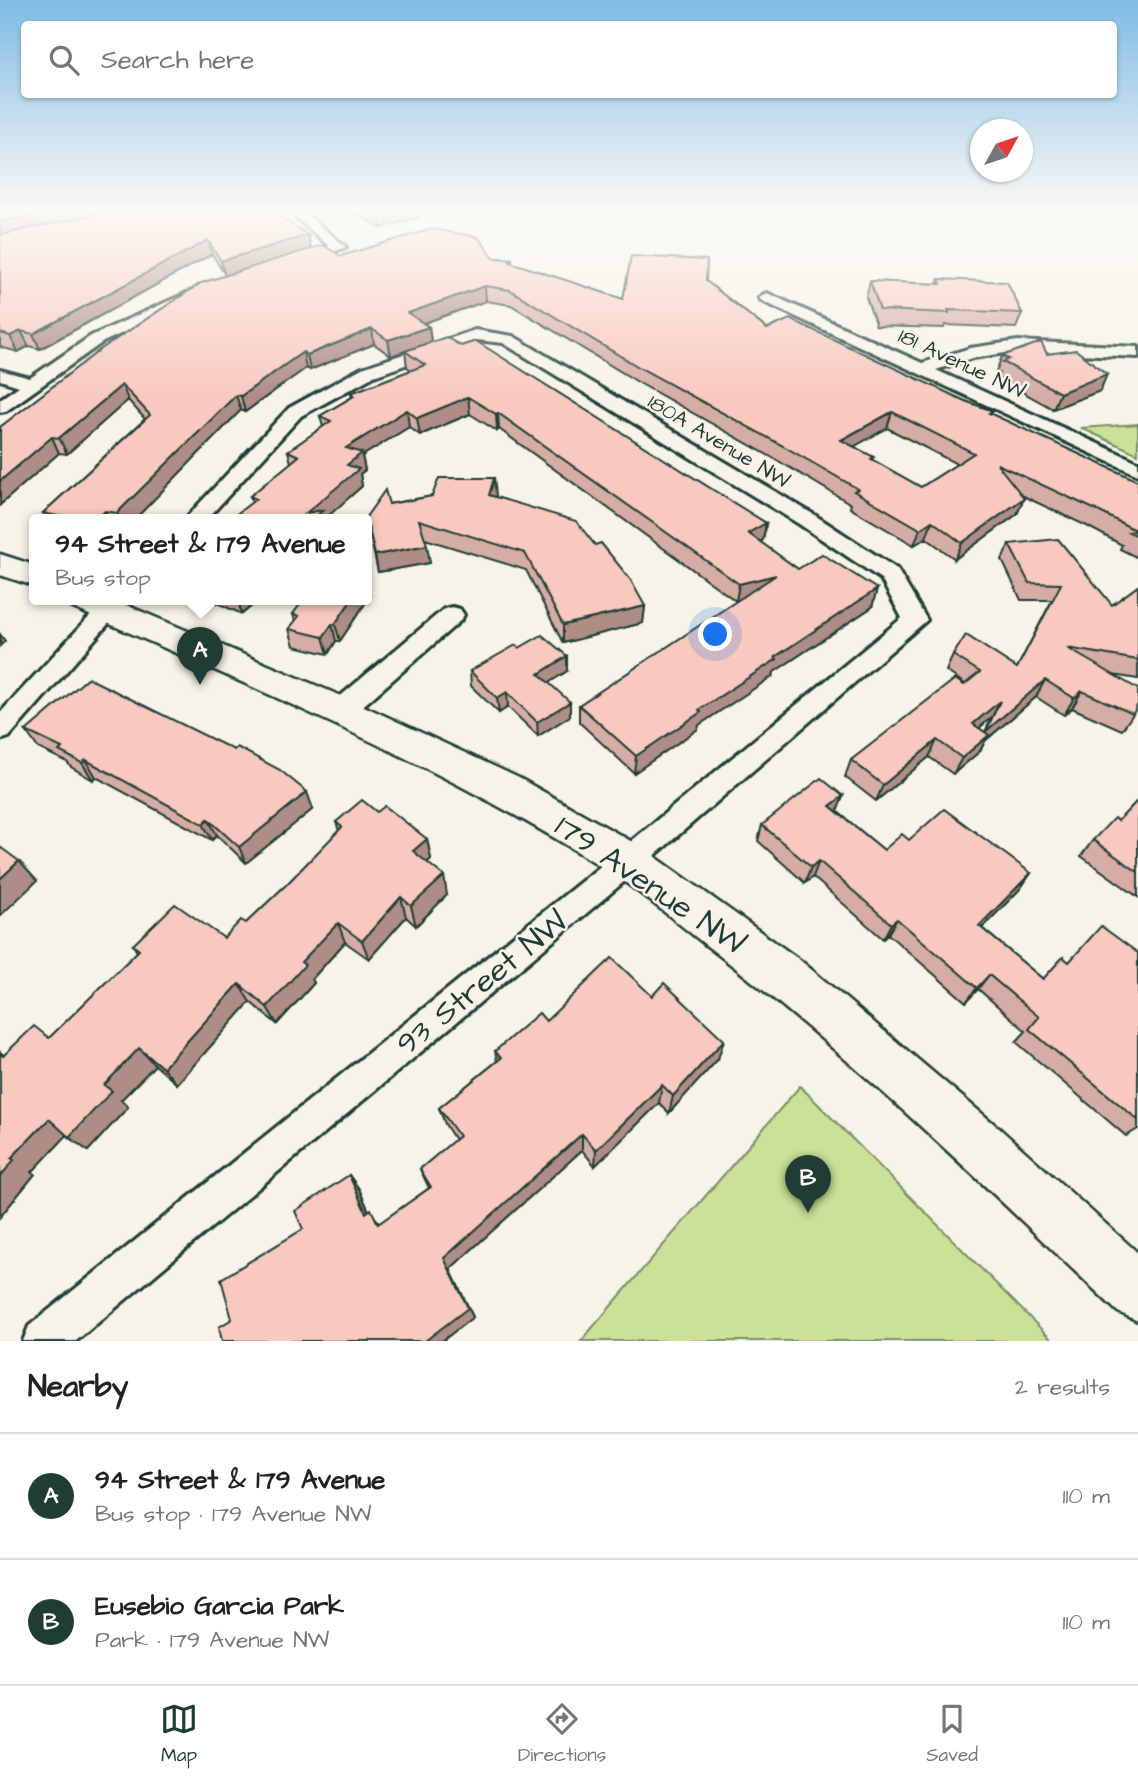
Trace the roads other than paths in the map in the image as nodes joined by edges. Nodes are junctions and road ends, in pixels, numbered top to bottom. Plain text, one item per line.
1 (204, 290) edge
2 (768, 298) dead end
3 (1138, 352) edge
4 (921, 369) junction
5 (0, 375) edge
6 (31, 384) junction
7 (0, 407) edge
8 (1138, 469) edge
9 (200, 514) edge
10 (0, 564) edge
11 (29, 574) edge
12 (101, 605) edge
13 (107, 605) edge
14 (452, 615) dead end
15 (915, 620) joint
16 (340, 711) junction
17 (0, 730) edge
18 (628, 861) junction
19 (1138, 1292) edge
20 (44, 1341) edge

1 - 6 street
2 - 4 street, 181 Avenue NW
3 - 4 street
4 - 8 street, 181 Avenue NW
5 - 6 street
6 - 7 street
9 - 15 street, 180A Avenue NW
10 - 11 street
12 - 17 street
13 - 16 street, 179 Avenue NW
14 - 16 street
15 - 18 street, 93 Street NW
16 - 18 street, 179 Avenue NW
18 - 19 street, 179 Avenue NW
18 - 20 street, 93 Street NW

